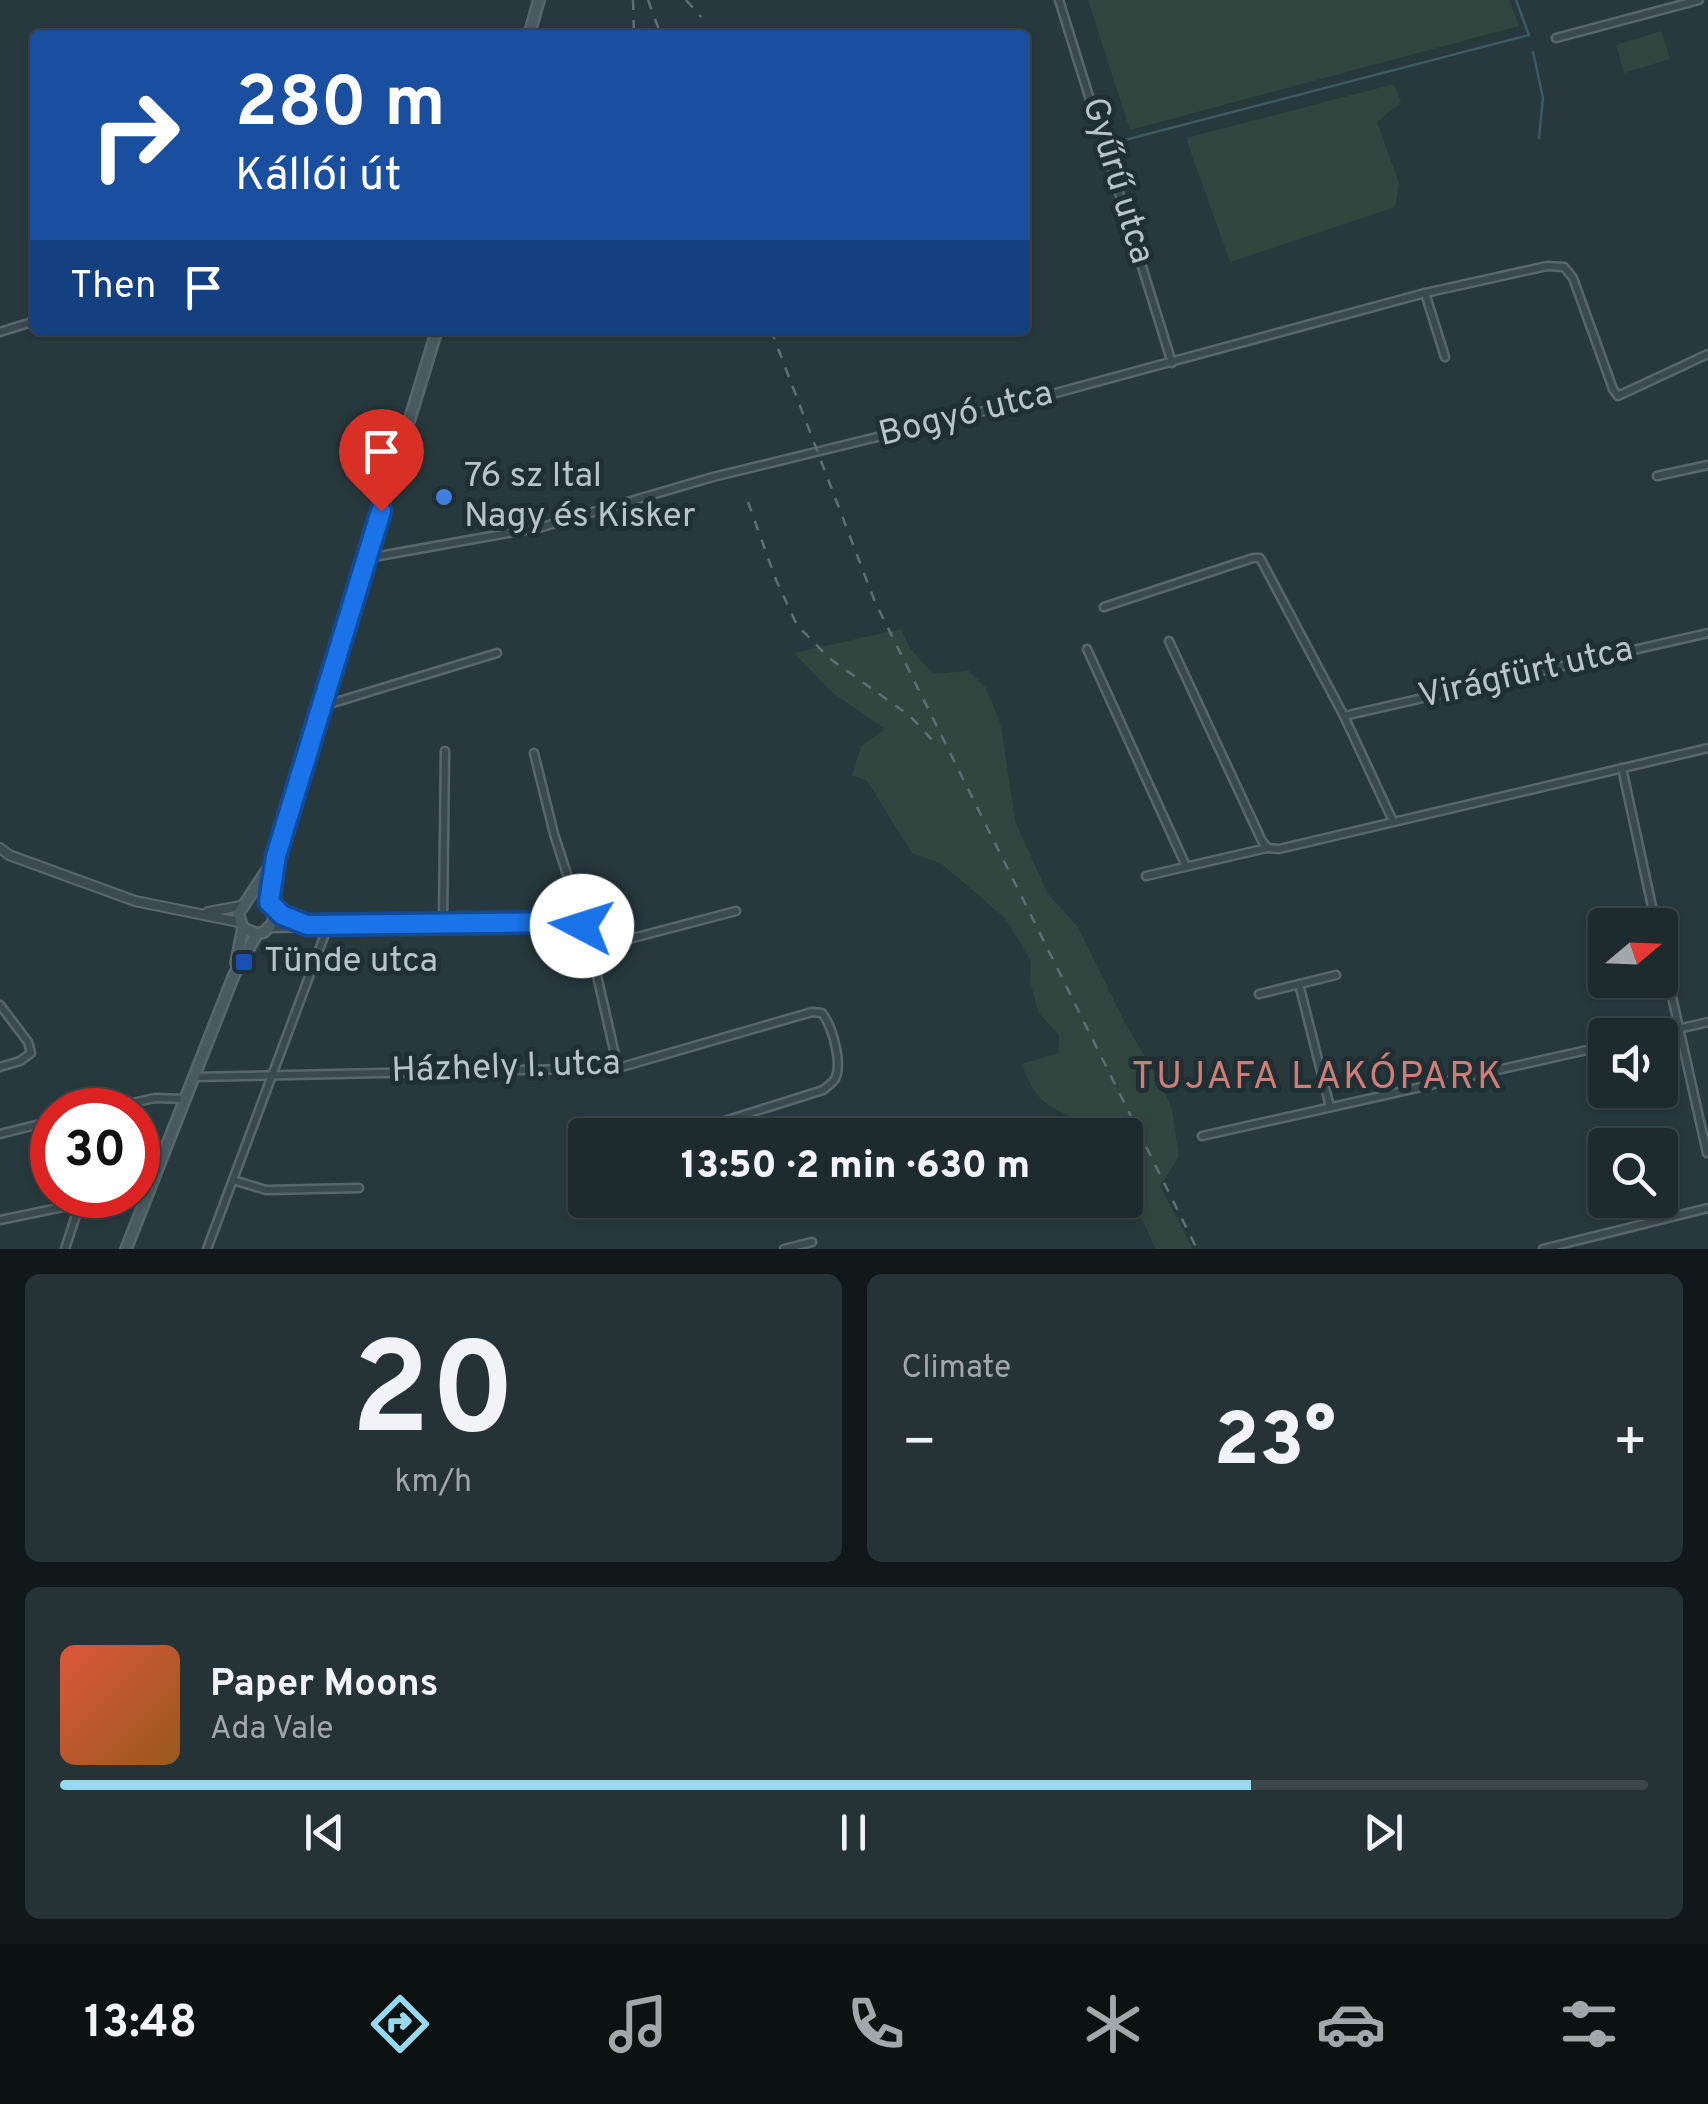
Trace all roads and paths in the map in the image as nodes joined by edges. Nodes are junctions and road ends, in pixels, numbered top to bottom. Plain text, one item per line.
1 (539, 0) edge
2 (1059, 0) edge
3 (1699, 0) edge
4 (530, 30) edge
5 (1556, 38) dead end
6 (1425, 294) junction
7 (30, 323) edge
8 (0, 332) edge
9 (435, 335) edge
10 (1708, 354) edge
11 (1445, 357) dead end
12 (1172, 363) junction
13 (1708, 465) edge
14 (1657, 476) dead end
15 (366, 558) junction
16 (1104, 608) dead end
17 (1708, 633) edge
18 (1169, 641) dead end
19 (1088, 649) dead end
20 (497, 653) dead end
21 (321, 706) junction
22 (1344, 716) junction
23 (1708, 748) edge
24 (446, 751) dead end
25 (534, 753) dead end
26 (1622, 768) junction
27 (1393, 820) junction
28 (0, 848) edge
29 (1268, 848) junction
30 (276, 856) junction
31 (1186, 866) junction
32 (1146, 876) dead end
33 (250, 898) junction
34 (241, 906) junction
35 (272, 906) junction
36 (1652, 908) edge
37 (736, 911) dead end
38 (204, 912) junction
39 (443, 922) junction
40 (241, 925) junction
41 (307, 925) junction
42 (328, 926) junction
43 (582, 926) junction
44 (270, 928) junction
45 (257, 934) junction
46 (591, 950) junction
47 (234, 975) junction
48 (1336, 975) dead end
49 (1299, 984) junction
50 (1258, 994) dead end
51 (0, 1005) edge
52 (1708, 1022) edge
53 (1678, 1029) joint
54 (1588, 1050) edge
55 (0, 1067) edge
56 (618, 1068) junction
57 (271, 1076) junction
58 (192, 1077) junction
59 (1708, 1094) edge
60 (160, 1098) edge
61 (1694, 1098) junction
62 (184, 1099) junction
63 (1330, 1108) junction
64 (734, 1118) edge
65 (30, 1126) edge
66 (0, 1134) edge
67 (1202, 1136) dead end
68 (1707, 1153) edge
69 (160, 1161) edge
70 (232, 1180) junction
71 (359, 1188) dead end
72 (1708, 1208) edge
73 (30, 1214) edge
74 (75, 1218) edge
75 (138, 1218) edge
76 (0, 1220) edge
77 (812, 1242) dead end
78 (65, 1249) edge
79 (126, 1249) edge
80 (207, 1249) edge
81 (784, 1249) edge
82 (1543, 1249) edge

1 - 4 main road
2 - 12 street, Gyűrű utca
3 - 5 street
6 - 10 street, Bogyó utca
6 - 11 street
6 - 12 street, Bogyó utca
7 - 8 street
9 - 15 main road
12 - 15 street, Bogyó utca
13 - 14 street
15 - 21 main road
16 - 22 street
17 - 22 street, Virágfürt utca
18 - 29 street
19 - 31 street
20 - 21 street
21 - 30 main road
22 - 27 street
23 - 26 street
24 - 39 street
25 - 43 street
26 - 27 street
26 - 36 street
27 - 29 street
28 - 38 street
29 - 31 street
30 - 33 main road
30 - 35 main road
31 - 32 street
33 - 34 main road
33 - 35 main road
34 - 38 street
34 - 40 main road
35 - 41 street
35 - 44 main road
37 - 46 street
38 - 40 street
39 - 42 street
39 - 43 street
40 - 45 main road
40 - 47 main road
41 - 42 street
41 - 44 street
42 - 57 street
43 - 46 street
44 - 45 main road
45 - 47 main road
46 - 56 street
47 - 58 main road
48 - 49 street
49 - 50 street
49 - 63 street
51 - 55 street
52 - 53 street
53 - 61 street
54 - 63 street
56 - 57 street, Házhely I. utca
56 - 64 street, Házhely I. utca
57 - 58 street, Házhely I. utca
57 - 70 street
58 - 62 main road
59 - 61 street
60 - 62 street
61 - 68 street
62 - 69 main road
63 - 67 street
65 - 66 street
70 - 71 street
70 - 80 street
72 - 82 street
73 - 76 street
74 - 78 street
75 - 79 main road
77 - 81 street

